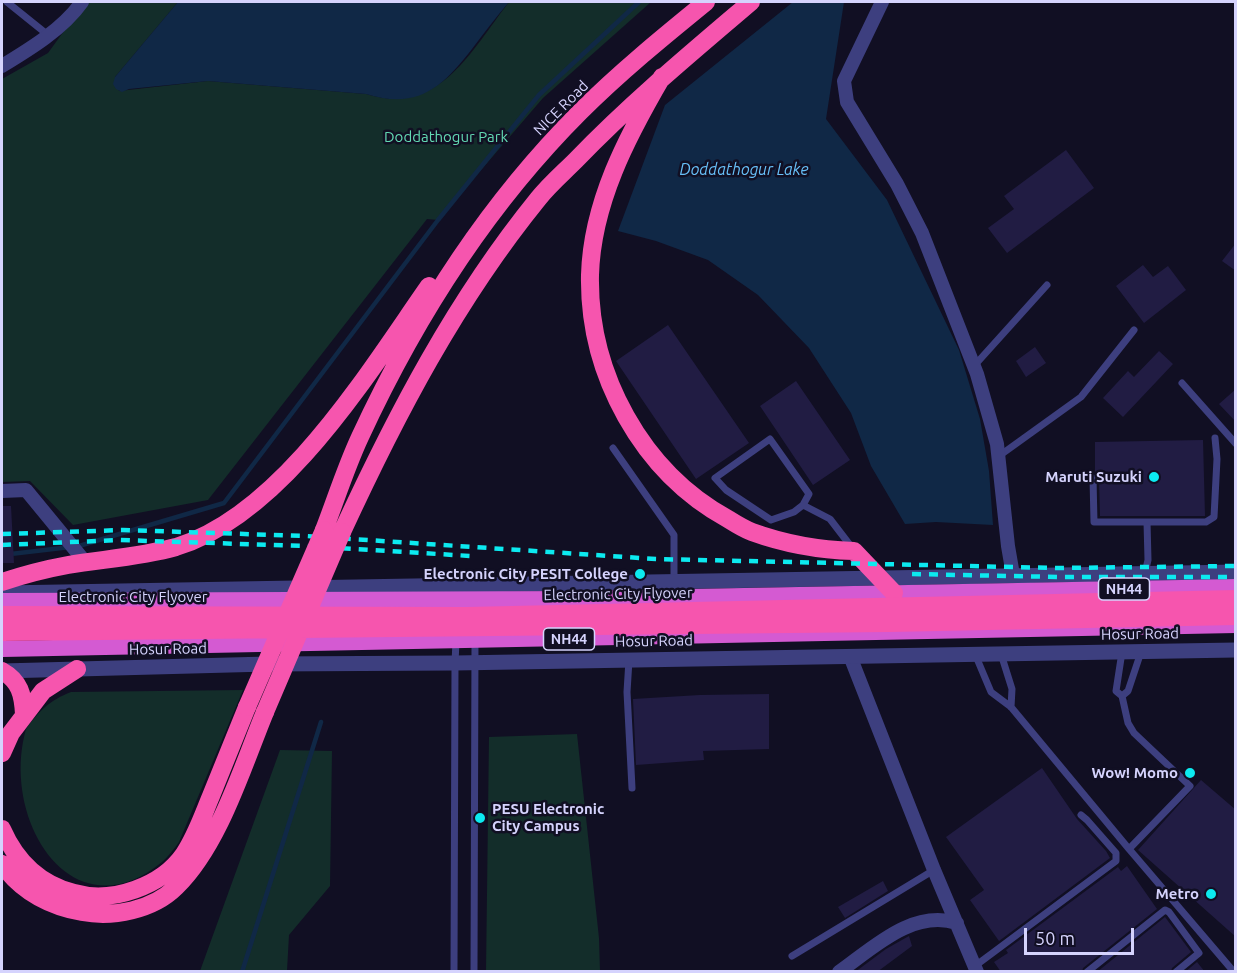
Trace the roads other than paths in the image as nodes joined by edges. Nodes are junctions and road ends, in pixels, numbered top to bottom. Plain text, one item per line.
1 (7, 2) edge
2 (82, 2) edge
3 (706, 2) edge
4 (751, 2) edge
5 (882, 2) edge
6 (48, 35) junction
7 (2, 66) edge
8 (662, 77) junction
9 (460, 258) junction
10 (1047, 285) dead end
11 (1134, 330) dead end
12 (974, 366) junction
13 (1182, 383) dead end
14 (1215, 438) dead end
15 (1236, 444) edge
16 (613, 448) dead end
17 (998, 456) junction
18 (1093, 478) dead end
19 (2, 491) edge
20 (802, 505) junction
21 (1147, 522) junction
22 (854, 551) junction
23 (86, 563) junction
24 (1236, 572) edge
25 (1145, 573) junction
26 (1013, 575) junction
27 (878, 577) junction
28 (674, 580) junction
29 (2, 582) edge
30 (1236, 587) edge
31 (2, 593) edge
32 (894, 593) junction
33 (1236, 599) edge
34 (2, 601) edge
35 (2, 615) edge
36 (1236, 616) edge
37 (1236, 625) edge
38 (2, 632) edge
39 (475, 640) junction
40 (456, 641) junction
41 (2, 648) edge
42 (1236, 650) edge
43 (1122, 652) junction
44 (1141, 652) junction
45 (975, 654) junction
46 (1001, 654) junction
47 (850, 656) junction
48 (629, 660) junction
49 (474, 662) junction
50 (455, 663) junction
51 (77, 669) junction
52 (2, 671) edge
53 (1122, 696) junction
54 (1011, 707) junction
55 (256, 710) junction
56 (24, 714) junction
57 (2, 753) edge
58 (632, 788) dead end
59 (1080, 815) dead end
60 (2, 829) edge
61 (1129, 849) junction
62 (2, 864) edge
63 (934, 870) junction
64 (957, 923) junction
65 (792, 956) dead end
66 (976, 969) edge
67 (454, 972) edge
68 (474, 972) edge
69 (839, 972) edge
70 (1087, 972) edge
71 (1176, 972) edge
72 (1234, 972) edge

1 - 6 lane
2 - 6 street
3 - 9 highway, NICE Road
4 - 8 highway
5 - 12 street
6 - 7 street
8 - 22 highway
8 - 55 highway, bridge
9 - 23 highway
9 - 55 highway, bridge
10 - 12 lane
11 - 17 lane
12 - 17 street
13 - 15 lane
14 - 21 lane
16 - 28 lane
17 - 26 street
18 - 21 lane
19 - 23 street
20 - 20 lane
20 - 22 lane
21 - 25 lane
22 - 27 highway
23 - 29 highway
24 - 25 street
25 - 26 street
26 - 27 street
27 - 28 street
27 - 32 highway
28 - 31 street
30 - 32 highway, NH44
32 - 34 highway, NH44
33 - 35 highway, Electronic City Flyover, bridge
36 - 38 highway, bridge
37 - 39 highway, Hosur Road / NH44
39 - 40 highway, Hosur Road / NH44
39 - 49 lane
40 - 41 highway, Hosur Road / NH44
40 - 50 lane
42 - 44 street, Hosur Road
43 - 44 street, Hosur Road
43 - 46 street, Hosur Road
43 - 53 lane
44 - 53 lane
45 - 46 street, Hosur Road
45 - 47 street, Hosur Road
45 - 54 lane
46 - 54 lane
47 - 48 street, Hosur Road
47 - 63 street
48 - 49 street, Hosur Road
48 - 58 lane
49 - 50 street, Hosur Road
49 - 68 lane
50 - 51 street, Hosur Road
50 - 67 lane
51 - 52 street, Hosur Road
51 - 56 highway
52 - 56 highway
53 - 61 lane
54 - 61 lane
55 - 60 highway
55 - 62 highway
56 - 57 highway
59 - 66 lane
61 - 72 lane
63 - 64 street
63 - 65 lane
64 - 66 street
64 - 69 street
70 - 71 lane

